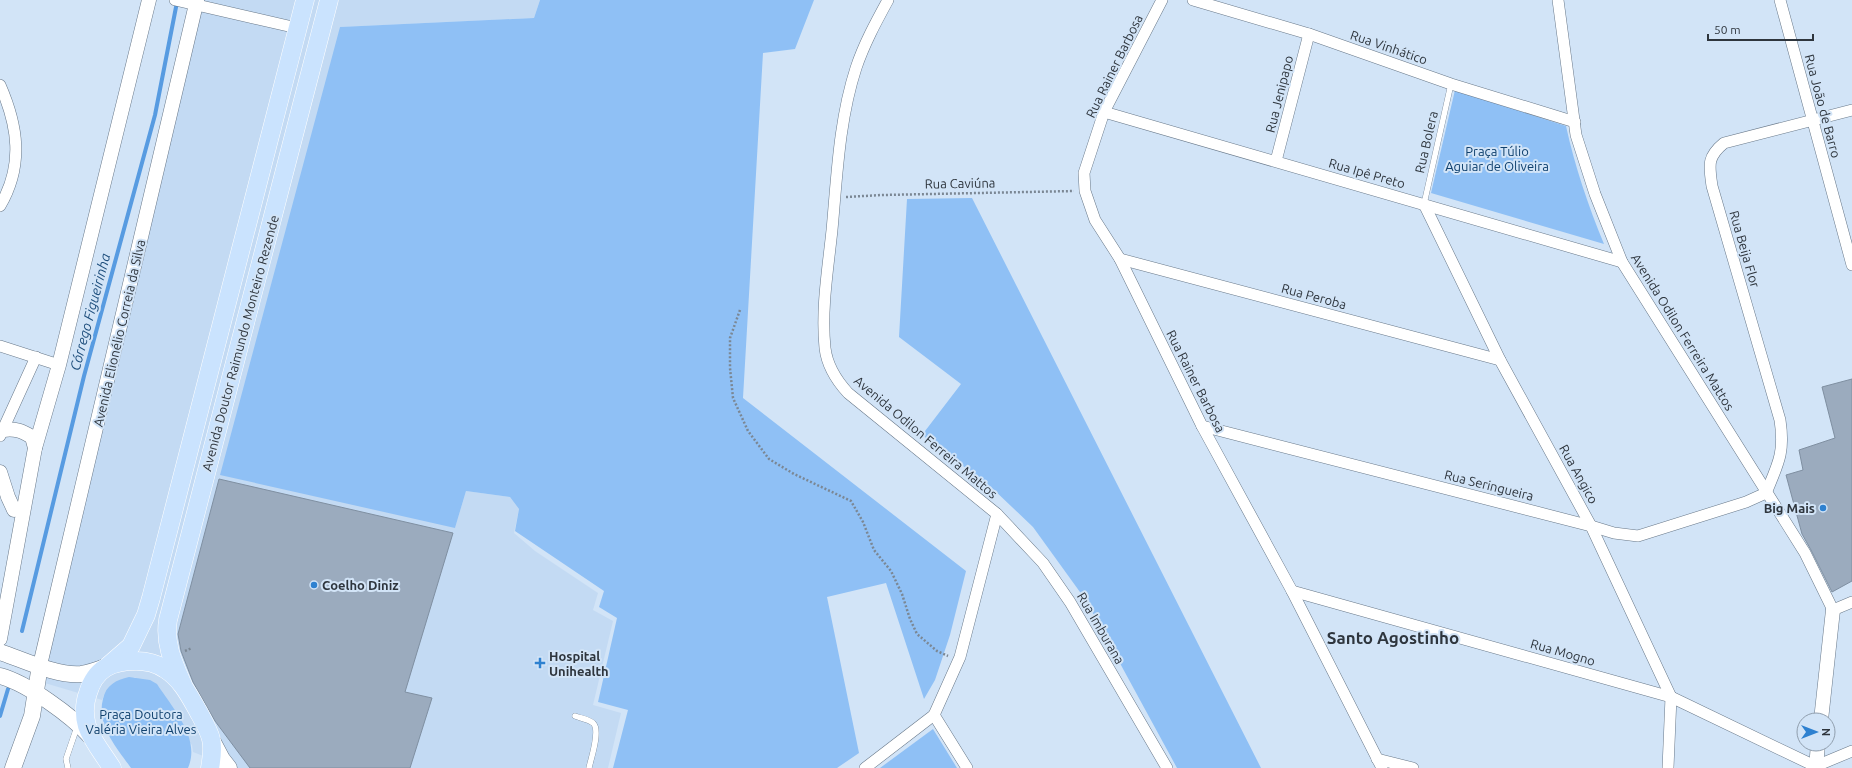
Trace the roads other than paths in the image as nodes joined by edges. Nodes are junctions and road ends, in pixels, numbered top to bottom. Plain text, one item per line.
1 (149, 0) edge
2 (175, 0) edge
3 (305, 0) edge
4 (329, 0) edge
5 (888, 0) edge
6 (1162, 0) edge
7 (1193, 0) edge
8 (1558, 0) edge
9 (1780, 0) edge
10 (196, 2) edge
11 (298, 28) junction
12 (1309, 34) junction
13 (1451, 84) junction
14 (0, 85) edge
15 (1852, 110) edge
16 (1104, 112) junction
17 (1812, 121) junction
18 (1575, 122) junction
19 (1276, 161) junction
20 (1424, 204) junction
21 (0, 206) edge
22 (1120, 259) junction
23 (1622, 262) junction
24 (1852, 265) edge
25 (0, 346) edge
26 (36, 357) junction
27 (1500, 360) junction
28 (59, 365) junction
29 (1202, 426) junction
30 (2, 433) edge
31 (35, 448) junction
32 (0, 472) edge
33 (1766, 493) junction
34 (0, 507) edge
35 (997, 514) junction
36 (19, 515) junction
37 (1591, 526) junction
38 (1292, 591) junction
39 (1852, 602) edge
40 (1833, 610) junction
41 (0, 639) edge
42 (0, 652) edge
43 (40, 665) junction
44 (108, 666) junction
45 (0, 676) edge
46 (183, 685) junction
47 (36, 694) junction
48 (1671, 697) junction
49 (1822, 712) edge
50 (934, 715) junction
51 (575, 716) dead end
52 (78, 723) junction
53 (213, 742) junction
54 (1852, 751) edge
55 (1818, 752) edge
56 (101, 753) edge
57 (1380, 764) edge
58 (1817, 767) edge
59 (13, 768) edge
60 (68, 768) edge
61 (112, 768) edge
62 (210, 768) edge
63 (229, 768) edge
64 (589, 768) edge
65 (865, 768) edge
66 (967, 768) edge
67 (1167, 768) edge
68 (1413, 768) edge
69 (1668, 768) edge

1 - 28 street
2 - 10 street
3 - 11 main road, Avenida Doutor Raimundo Monteiro Rezende
4 - 46 main road, Avenida Doutor Raimundo Monteiro Rezende
5 - 35 street, Avenida Odilon Ferreira Mattos
6 - 16 street, Rua Rainer Barbosa
7 - 12 street, Rua Vinhático
8 - 18 street, Avenida Odilon Ferreira Mattos
9 - 17 street, Rua João de Barro
10 - 11 street
10 - 43 street, Avenida Elionélio Correia da Silva
11 - 44 main road, Avenida Doutor Raimundo Monteiro Rezende
12 - 13 street, Rua Vinhático
12 - 19 street, Rua Jenipapo
13 - 18 street, Rua Vinhático
13 - 20 lane, Rua Bolera
14 - 21 street
15 - 17 street, Rua Beija Flor
16 - 19 street, Rua Ipê Preto
16 - 22 street, Rua Rainer Barbosa
17 - 24 street, Rua João de Barro
17 - 33 street, Rua Beija Flor
18 - 23 street, Avenida Odilon Ferreira Mattos
19 - 20 street, Rua Ipê Preto
20 - 23 street, Rua Ipê Preto
20 - 27 street, Rua Angico
22 - 27 street, Rua Peroba
22 - 29 street, Rua Rainer Barbosa
23 - 33 street, Avenida Odilon Ferreira Mattos
25 - 26 street
26 - 28 street
26 - 30 street
27 - 37 street, Rua Angico
28 - 31 street
29 - 37 street, Rua Seringueira
29 - 38 street, Rua Rainer Barbosa
30 - 31 street
31 - 36 street
32 - 36 street
33 - 37 street, Rua Seringueira
33 - 40 street, Avenida Odilon Ferreira Mattos
34 - 36 street
35 - 50 street, Avenida Odilon Ferreira Mattos
35 - 67 street, Rua Imburana
36 - 41 street
37 - 48 street, Rua Angico
38 - 48 street, Rua Mogno
38 - 57 street, Rua Rainer Barbosa
39 - 40 street
40 - 49 street
42 - 43 main road
43 - 44 main road
43 - 47 main road
44 - 46 main road
44 - 56 main road
45 - 47 main road
46 - 53 main road
47 - 52 main road
47 - 59 main road
48 - 58 street, Rua Mogno
48 - 69 street, Rua Angico
50 - 65 street, Avenida Odilon Ferreira Mattos
50 - 66 street
51 - 64 lane
52 - 56 main road
52 - 60 lane
53 - 62 main road
53 - 63 main road
54 - 58 street
55 - 58 street
56 - 61 main road
57 - 68 street

